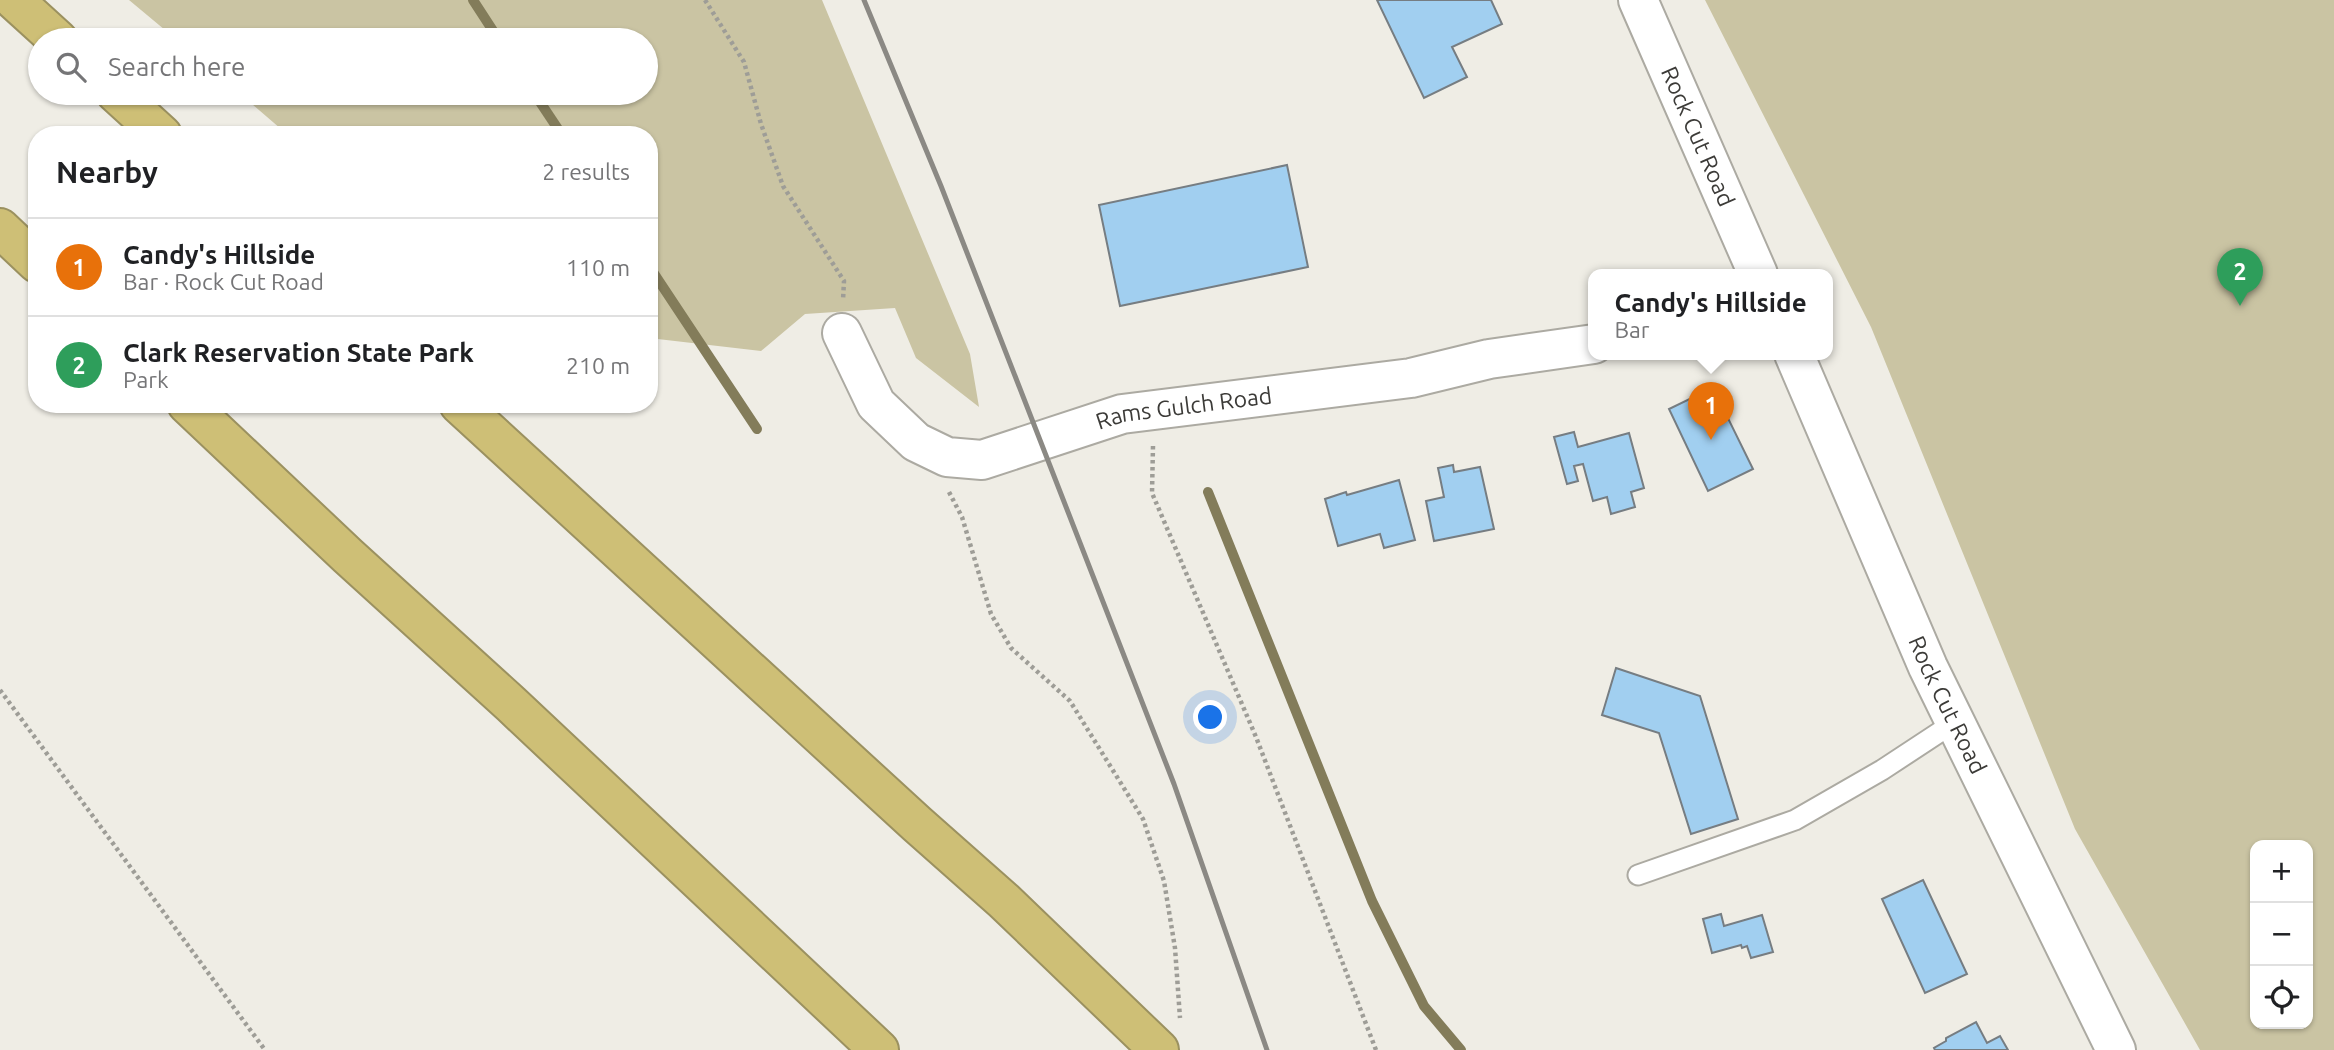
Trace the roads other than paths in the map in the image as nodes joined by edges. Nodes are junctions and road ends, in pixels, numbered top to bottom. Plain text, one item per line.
1 (14, 0) edge
2 (1637, 0) edge
3 (45, 28) edge
4 (129, 105) edge
5 (152, 126) edge
6 (0, 228) edge
7 (28, 254) edge
8 (1756, 269) edge
9 (842, 332) road end
10 (1588, 345) edge
11 (1797, 360) edge
12 (197, 413) edge
13 (469, 413) edge
14 (1955, 722) junction
15 (1638, 875) dead end
16 (1170, 1037) edge
17 (879, 1050) edge
18 (2116, 1050) edge

1 - 3 highway
2 - 8 street, Rock Cut Road
4 - 5 highway
6 - 7 highway
9 - 10 street, Rams Gulch Road
11 - 14 street, Rock Cut Road
12 - 17 highway
13 - 16 highway
14 - 15 lane
14 - 18 street, Rock Cut Road

